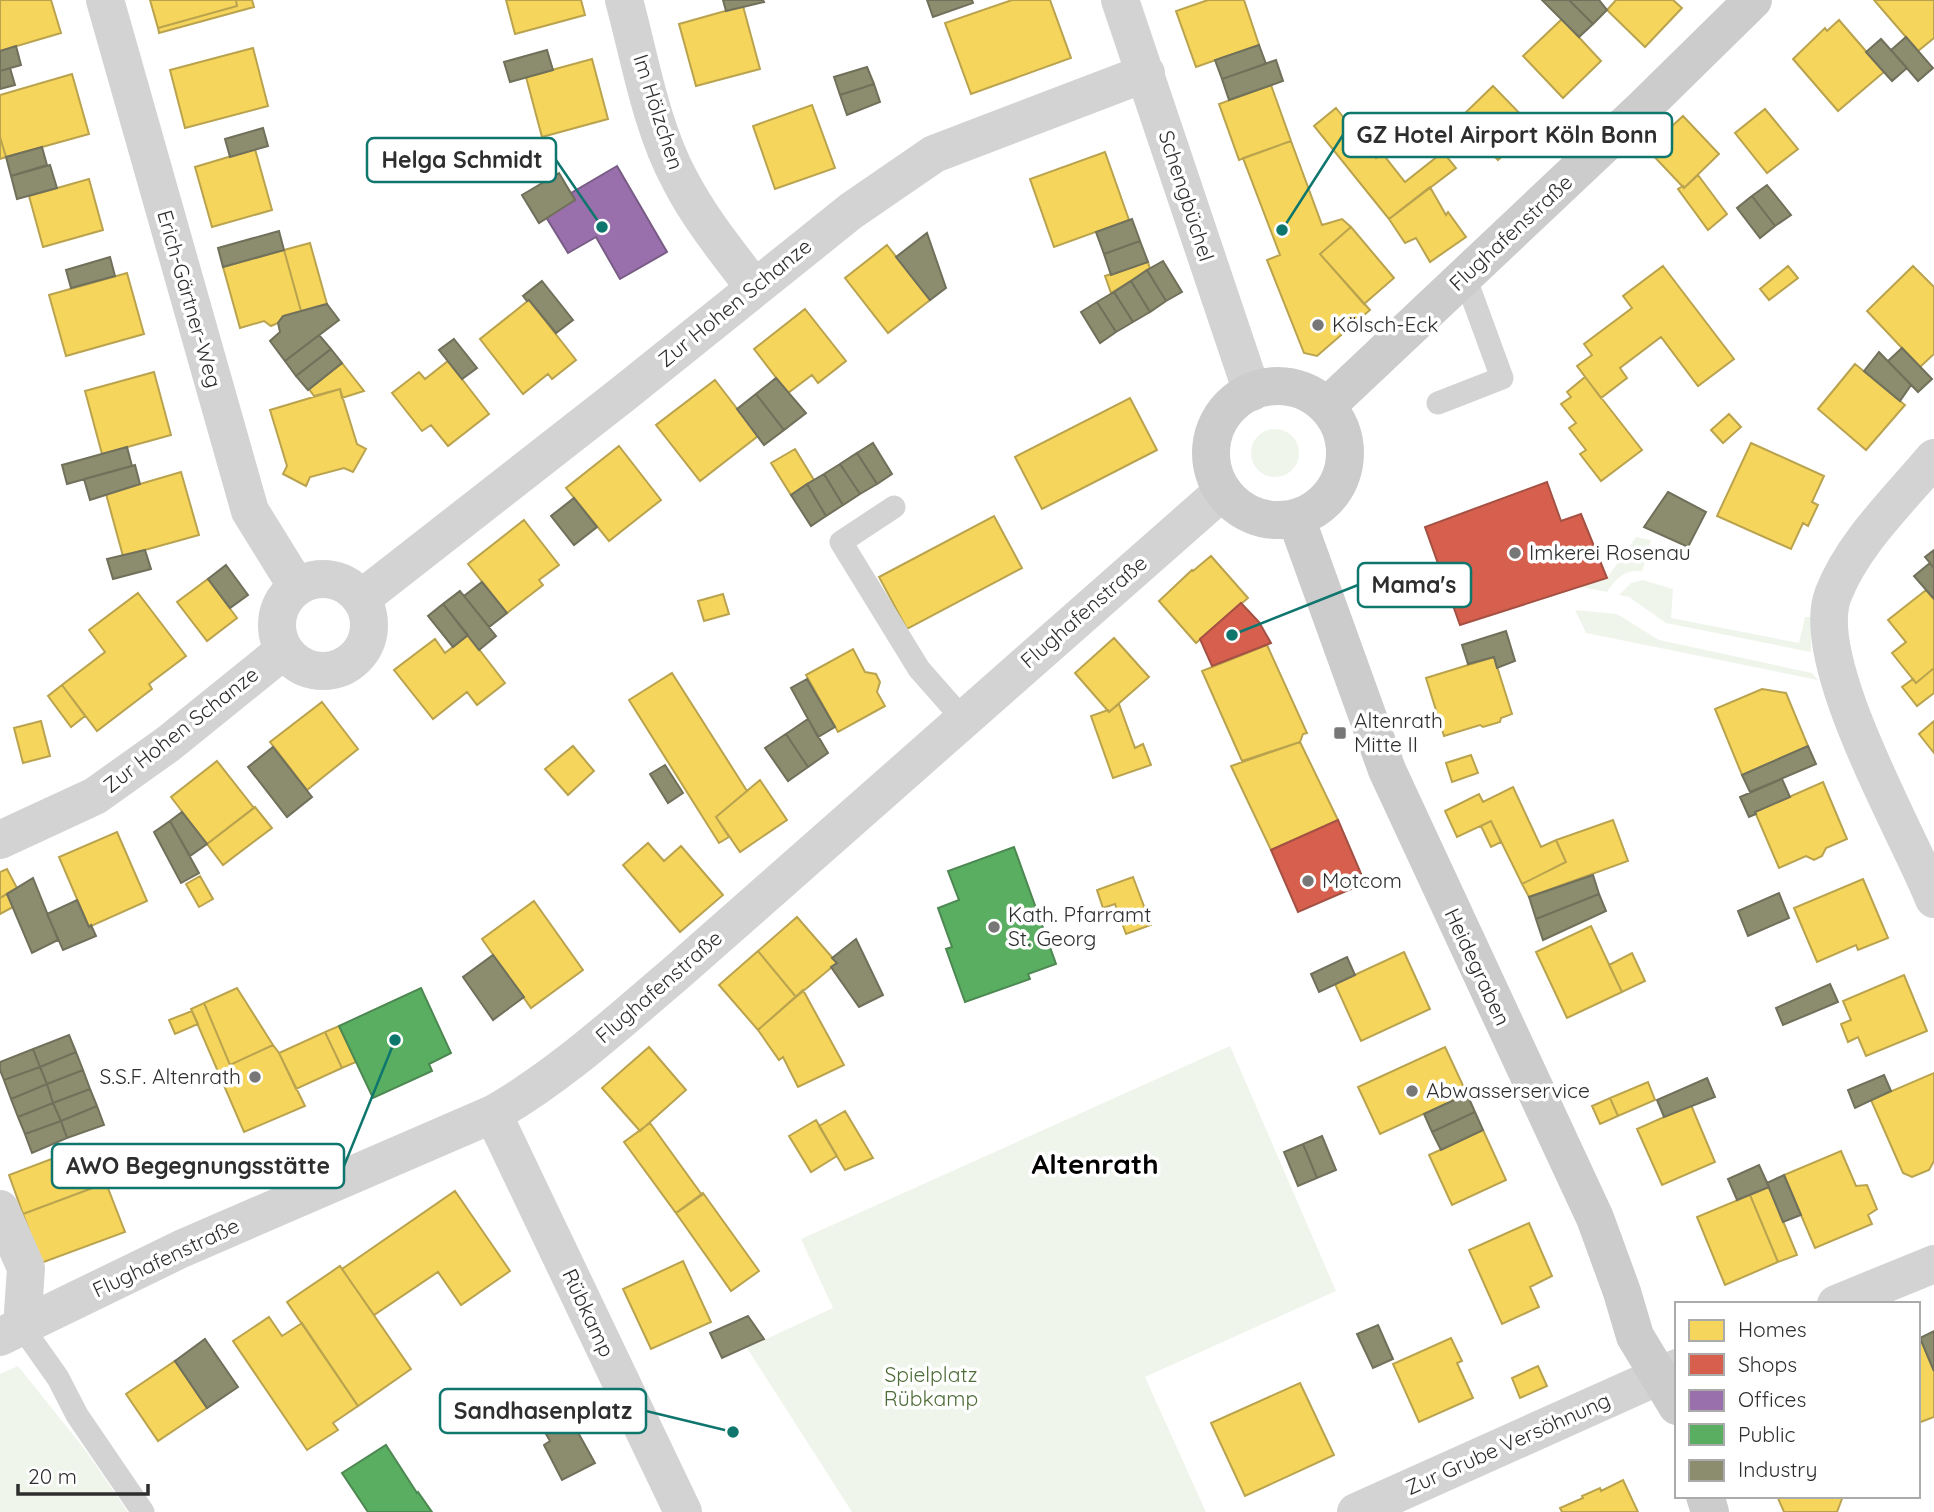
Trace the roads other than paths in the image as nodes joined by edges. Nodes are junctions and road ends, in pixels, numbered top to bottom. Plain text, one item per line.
1 (105, 0) edge
2 (624, 0) edge
3 (1120, 0) edge
4 (1753, 0) edge
5 (1146, 73) junction
6 (1465, 276) junction
7 (754, 287) junction
8 (1252, 392) junction
9 (1438, 403) dead end
10 (1327, 406) junction
11 (1934, 458) edge
12 (1223, 491) junction
13 (894, 507) dead end
14 (1296, 518) junction
15 (297, 587) junction
16 (362, 598) junction
17 (284, 650) junction
18 (963, 719) junction
19 (0, 840) edge
20 (1930, 879) edge
21 (493, 1114) junction
22 (0, 1209) edge
23 (1934, 1264) edge
24 (1841, 1302) edge
25 (11, 1332) edge
26 (1671, 1383) edge
27 (143, 1512) edge
28 (683, 1512) edge
29 (1356, 1512) edge

1 - 15 street, Erich-Gärtner-Weg
2 - 7 street, Im Hölzchen
3 - 5 street, Schengbüchel
4 - 6 main road, Flughafenstraße
5 - 7 street, Zur Hohen Schanze
5 - 8 street, Schengbüchel
6 - 9 lane
6 - 10 main road, Flughafenstraße
7 - 16 street, Zur Hohen Schanze
8 - 10 main road
8 - 12 main road
10 - 14 main road
11 - 20 street
12 - 14 main road
12 - 18 street, Flughafenstraße
13 - 18 lane
14 - 26 main road, Heidegraben
15 - 16 street
15 - 17 street
16 - 17 street
17 - 19 street, Zur Hohen Schanze
18 - 21 street, Flughafenstraße
21 - 25 street, Flughafenstraße
21 - 28 street, Rübkamp
22 - 25 street
23 - 24 street
25 - 27 lane
26 - 29 street, Zur Grube Versöhnung

